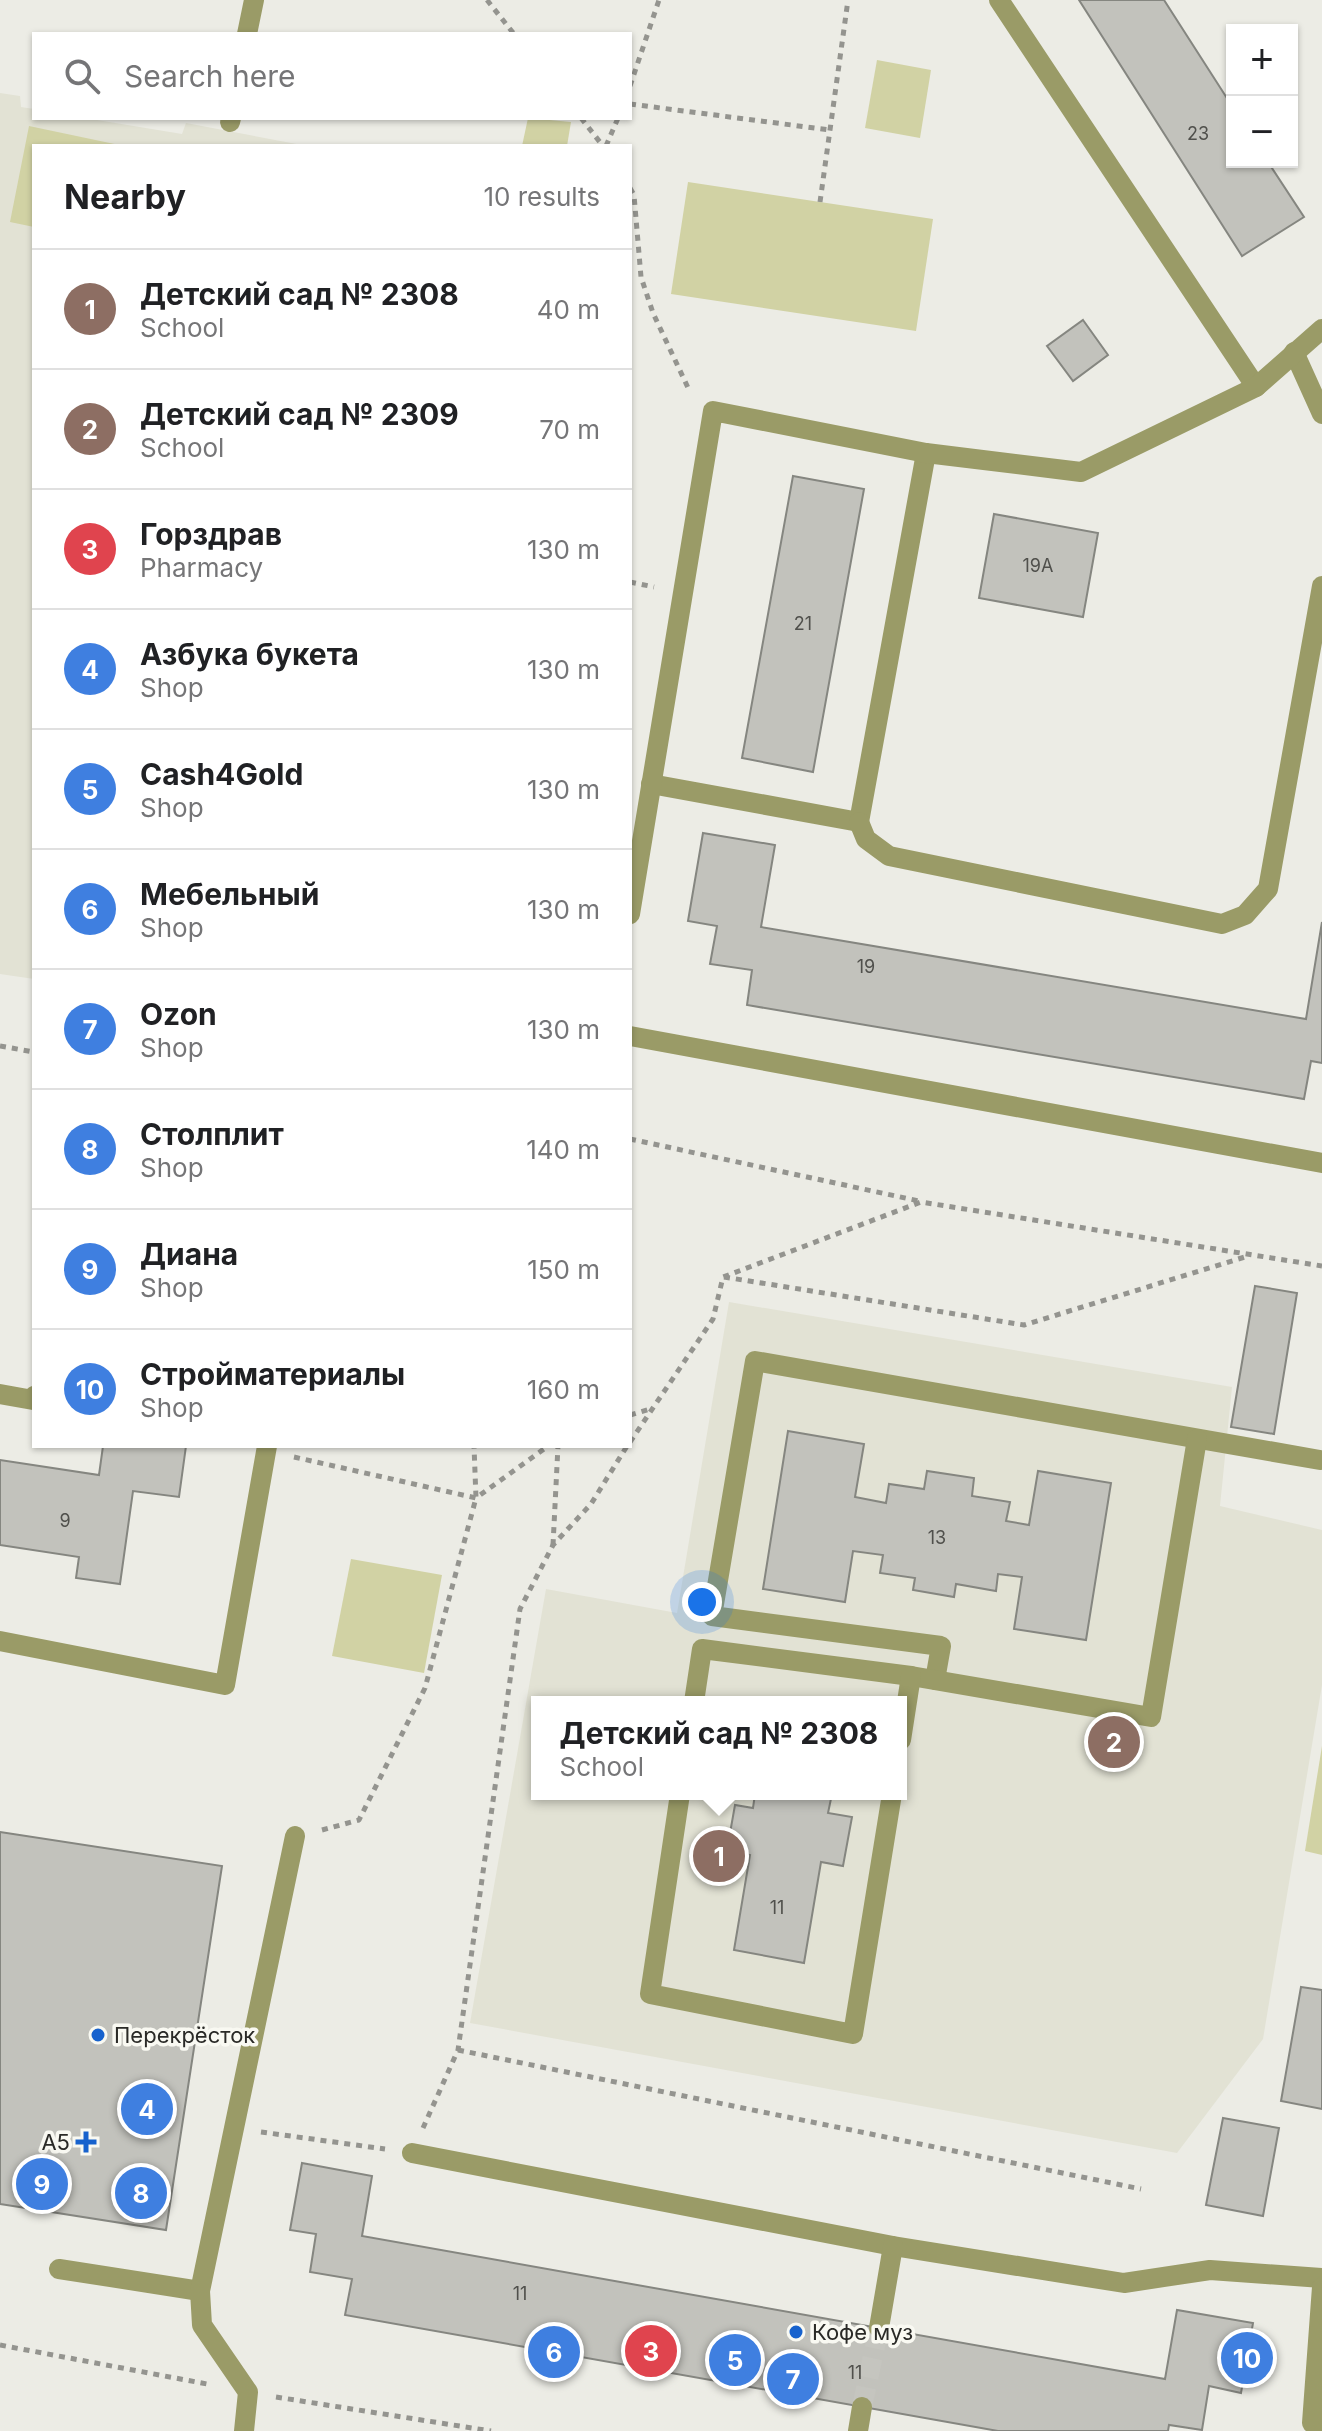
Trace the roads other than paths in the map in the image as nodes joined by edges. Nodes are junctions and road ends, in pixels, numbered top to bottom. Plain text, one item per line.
1 (254, 0) edge
2 (999, 0) edge
3 (247, 32) edge
4 (1322, 329) edge
5 (1294, 352) junction
6 (1256, 387) junction
7 (1322, 414) edge
8 (926, 453) junction
9 (1322, 586) edge
10 (651, 784) junction
11 (859, 822) junction
12 (632, 902) edge
13 (632, 1036) edge
14 (1322, 1163) edge
15 (0, 1394) edge
16 (32, 1400) edge
17 (1322, 1438) edge
18 (1197, 1439) junction
19 (266, 1449) edge
20 (1321, 1460) edge
21 (0, 1641) edge
22 (911, 1676) junction
23 (935, 1680) junction
24 (695, 1696) edge
25 (907, 1702) edge
26 (679, 1800) edge
27 (891, 1800) edge
28 (295, 1836) road end
29 (412, 2153) road end
30 (893, 2246) junction
31 (59, 2269) dead end
32 (1322, 2278) edge
33 (1322, 2287) edge
34 (200, 2291) junction
35 (879, 2328) tunnel mouth
36 (862, 2407) tunnel mouth
37 (1322, 2424) edge
38 (244, 2431) edge
39 (858, 2431) edge

1 - 3 lane
2 - 6 lane
4 - 5 lane
5 - 6 lane
5 - 7 lane
6 - 8 lane
8 - 10 lane
8 - 11 lane
9 - 11 lane
10 - 11 lane
10 - 12 lane
13 - 14 lane
15 - 16 lane
17 - 20 lane
18 - 20 lane
18 - 23 lane
18 - 23 lane
19 - 21 lane
22 - 23 lane
22 - 24 lane
22 - 25 lane
26 - 27 lane
28 - 34 lane
29 - 30 lane
30 - 32 lane
30 - 35 lane
31 - 34 lane
33 - 37 lane
34 - 38 lane
36 - 39 lane

